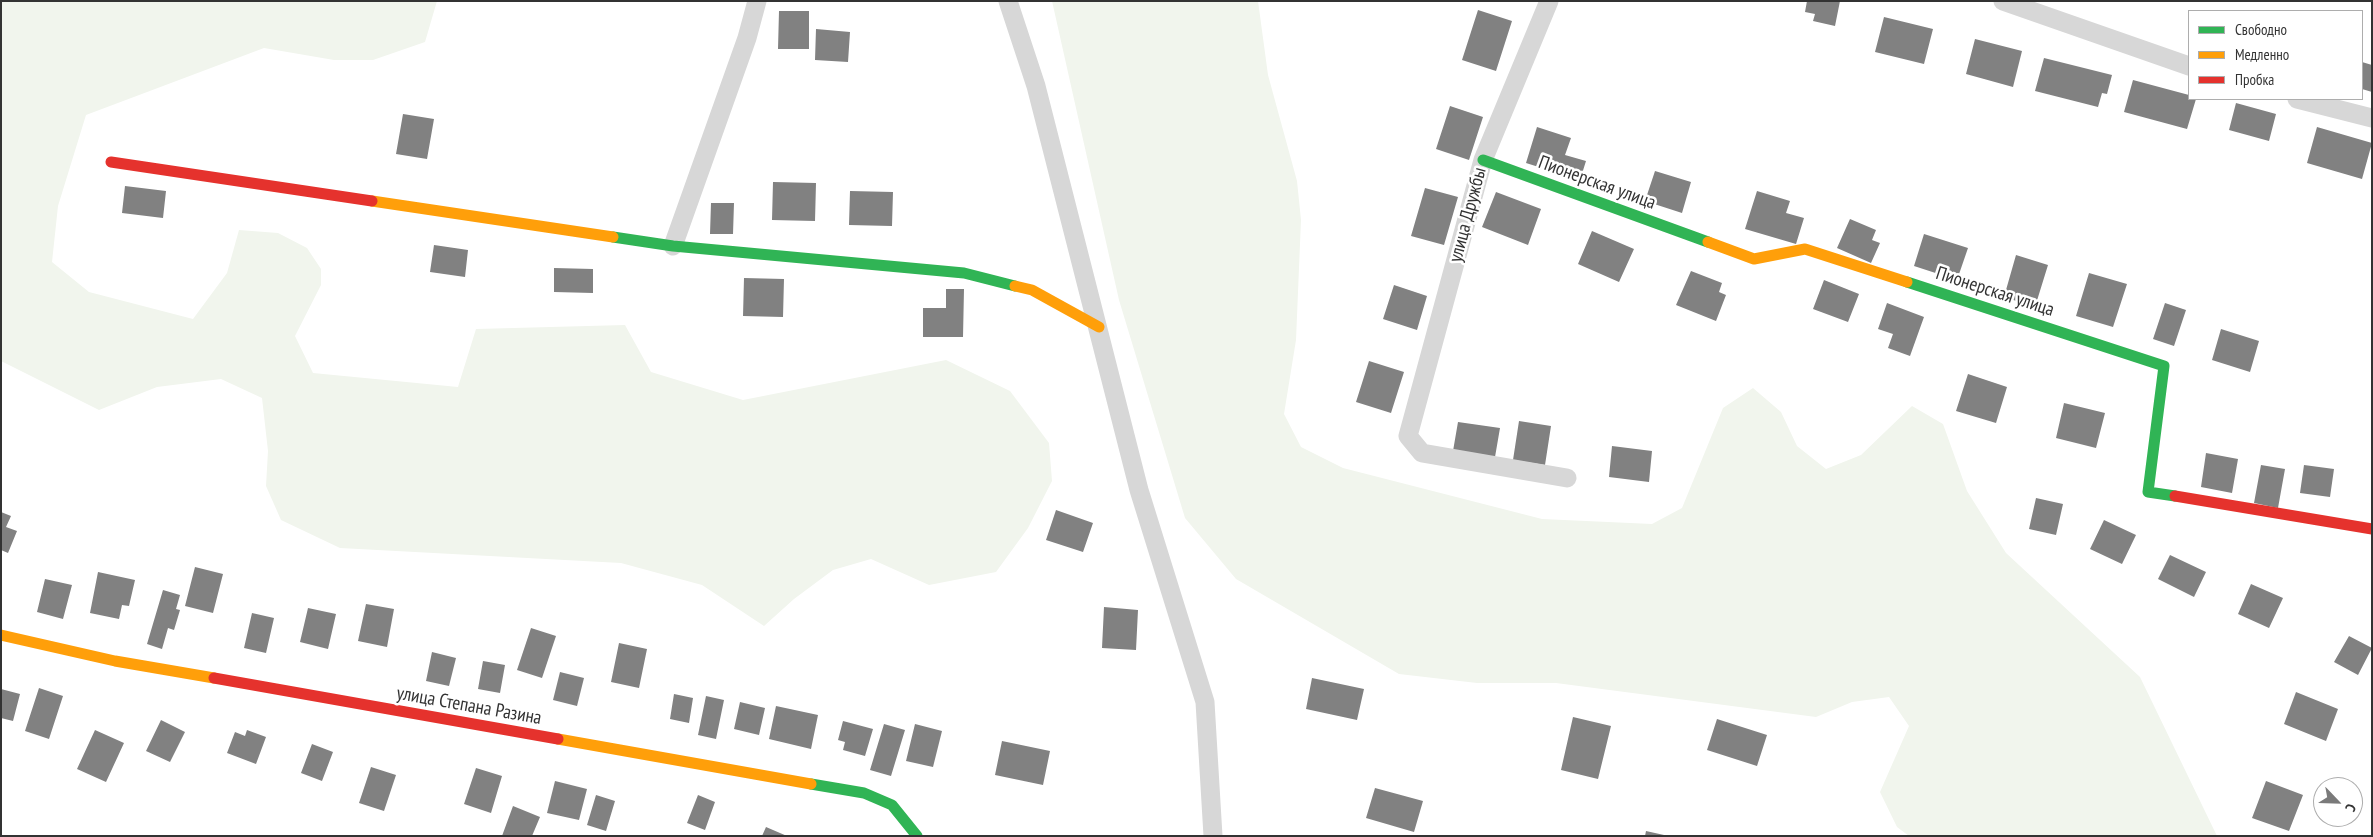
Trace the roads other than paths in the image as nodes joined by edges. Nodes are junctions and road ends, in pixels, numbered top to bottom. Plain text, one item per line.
1 (757, 1) edge
2 (1008, 1) edge
3 (1549, 1) edge
4 (2003, 1) edge
5 (2188, 66) edge
6 (2301, 100) edge
7 (2372, 118) edge
8 (1483, 160) junction
9 (111, 162) dead end
10 (673, 246) junction
11 (1099, 327) junction
12 (1567, 478) dead end
13 (2372, 528) edge
14 (1, 635) edge
15 (917, 836) edge
16 (1213, 836) edge

1 - 10 street
2 - 11 street
3 - 8 street, улица Дружбы
4 - 5 street
6 - 7 street
8 - 12 street, улица Дружбы
8 - 13 street, Пионерская улица
9 - 10 street
10 - 11 street
11 - 16 street
14 - 15 street, улица Степана Разина

